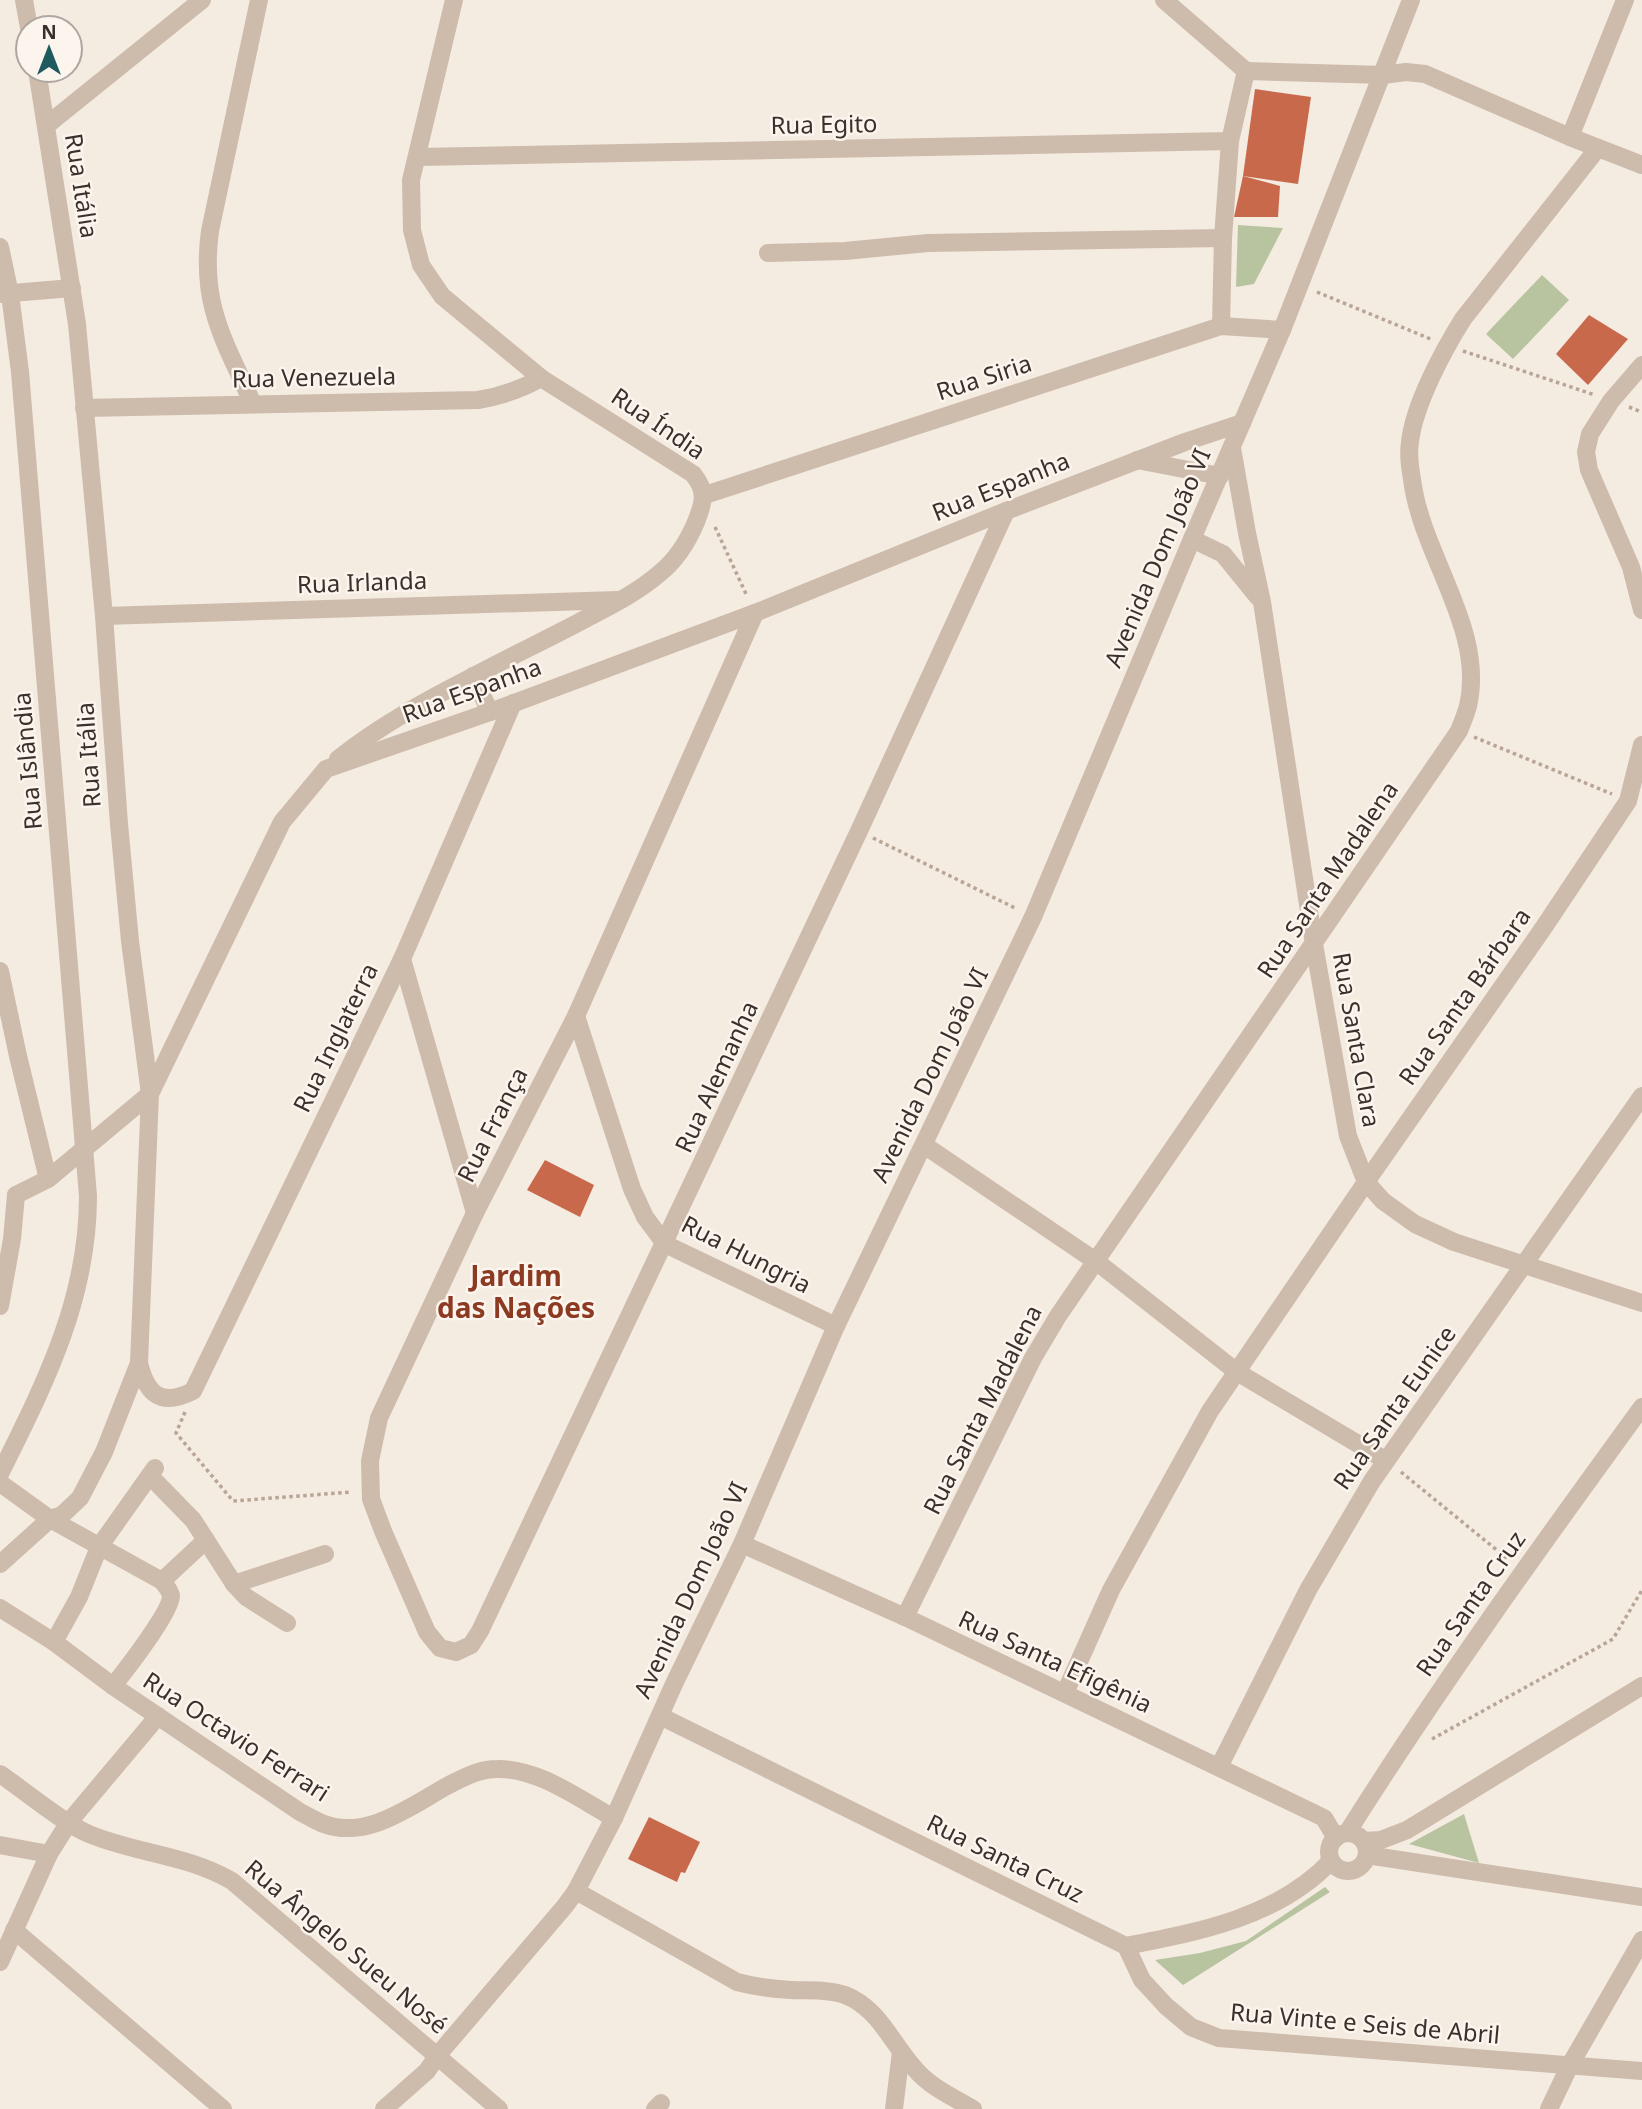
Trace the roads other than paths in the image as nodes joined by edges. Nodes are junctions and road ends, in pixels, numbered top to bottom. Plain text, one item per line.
1 (202, 0) edge
2 (259, 0) edge
3 (454, 0) edge
4 (1164, 0) edge
5 (1411, 0) edge
6 (1625, 0) edge
7 (1246, 71) junction
8 (1383, 75) junction
9 (40, 84) edge
10 (47, 125) junction
11 (1570, 137) junction
12 (1230, 141) junction
13 (1598, 148) junction
14 (418, 157) junction
15 (1642, 165) edge
16 (1223, 237) junction
17 (0, 247) edge
18 (768, 253) dead end
19 (72, 288) junction
20 (5, 294) edge
21 (1221, 326) junction
22 (1282, 330) junction
23 (1642, 365) edge
24 (541, 378) junction
25 (253, 404) junction
26 (85, 408) junction
27 (1242, 423) junction
28 (1232, 448) junction
29 (1137, 460) junction
30 (1220, 476) junction
31 (704, 499) junction
32 (1006, 511) junction
33 (1245, 523) junction
34 (1192, 539) junction
35 (1223, 554) junction
36 (623, 600) junction
37 (1262, 602) junction
38 (1642, 610) edge
39 (755, 613) junction
40 (104, 616) junction
41 (473, 676) junction
42 (513, 703) junction
43 (489, 712) junction
44 (1642, 745) edge
45 (326, 769) junction
46 (1314, 944) junction
47 (402, 958) junction
48 (0, 971) edge
49 (576, 1016) junction
50 (150, 1094) junction
51 (1642, 1096) edge
52 (924, 1145) junction
53 (86, 1147) junction
54 (48, 1179) junction
55 (1366, 1182) junction
56 (8, 1194) edge
57 (475, 1213) junction
58 (665, 1244) junction
59 (1097, 1262) junction
60 (1524, 1266) junction
61 (1642, 1303) edge
62 (0, 1306) edge
63 (836, 1326) junction
64 (139, 1363) junction
65 (1237, 1372) junction
66 (193, 1391) joint
67 (1642, 1407) edge
68 (1385, 1460) junction
69 (0, 1474) edge
70 (0, 1483) edge
71 (50, 1519) junction
72 (206, 1540) junction
73 (742, 1544) junction
74 (99, 1547) junction
75 (326, 1554) dead end
76 (0, 1564) edge
77 (163, 1581) junction
78 (234, 1584) junction
79 (0, 1608) edge
80 (905, 1617) junction
81 (288, 1623) dead end
82 (54, 1642) junction
83 (456, 1652) joint
84 (113, 1686) junction
85 (1642, 1686) edge
86 (1065, 1693) junction
87 (158, 1716) junction
88 (660, 1716) junction
89 (1219, 1767) junction
90 (0, 1774) edge
91 (614, 1818) junction
92 (69, 1822) junction
93 (1353, 1842) junction
94 (0, 1845) edge
95 (49, 1854) junction
96 (1331, 1861) junction
97 (576, 1891) junction
98 (1642, 1897) edge
99 (14, 1930) junction
100 (1642, 1940) edge
101 (1126, 1946) junction
102 (0, 1962) edge
103 (901, 2052) junction
104 (437, 2056) junction
105 (1570, 2065) junction
106 (1642, 2071) edge
107 (223, 2109) edge
108 (384, 2109) edge
109 (499, 2109) edge
110 (894, 2109) edge
111 (973, 2109) edge
112 (1549, 2109) edge

1 - 10 street
2 - 25 street
3 - 14 street, Rua Índia
4 - 7 street
5 - 8 street, Avenida Dom João VI
6 - 11 street
7 - 8 street
7 - 12 street
8 - 11 street
8 - 22 street, Avenida Dom João VI
9 - 10 street, Rua Itália
10 - 19 street, Rua Itália
11 - 13 street
12 - 14 street, Rua Egito
12 - 16 street
13 - 15 street
13 - 46 street, Rua Santa Madalena
14 - 24 street, Rua Índia
16 - 18 street
16 - 21 street
17 - 20 street, Rua Islândia
19 - 20 street
19 - 26 street, Rua Itália
20 - 53 street, Rua Islândia
21 - 22 street, Rua Siria
21 - 31 street, Rua Siria
22 - 27 street, Avenida Dom João VI
23 - 38 street
24 - 25 street, Rua Venezuela
24 - 31 street, Rua Índia
25 - 26 street, Rua Venezuela
26 - 40 street, Rua Itália
27 - 28 street, Avenida Dom João VI
27 - 29 street, Rua Espanha
28 - 30 street, Avenida Dom João VI
28 - 33 street, Rua Santa Clara
29 - 30 street
29 - 32 street, Rua Espanha
30 - 34 street, Avenida Dom João VI
31 - 36 street
32 - 39 street, Rua Espanha
32 - 58 street, Rua Alemanha
33 - 35 street
33 - 37 street, Rua Santa Clara
34 - 35 street
34 - 52 street, Avenida Dom João VI
35 - 37 street
36 - 40 street, Rua Irlanda
36 - 41 street
37 - 46 street, Rua Santa Clara
39 - 42 street, Rua Espanha
39 - 49 street, Rua França
40 - 50 street, Rua Itália
41 - 43 street
41 - 45 street
42 - 43 street, Rua Espanha
42 - 47 street, Rua Inglaterra
43 - 45 street, Rua Espanha
44 - 55 street, Rua Santa Bárbara
45 - 50 street
46 - 55 street, Rua Santa Clara
46 - 59 street, Rua Santa Madalena
47 - 57 street
47 - 66 street, Rua Inglaterra
48 - 54 street
49 - 57 street, Rua França
49 - 58 street, Rua Hungria
50 - 53 street
50 - 64 street, Rua Itália
51 - 60 street, Rua Santa Eunice
52 - 59 street
52 - 63 street, Avenida Dom João VI
53 - 54 street
53 - 69 street, Rua Islândia
54 - 56 street
55 - 60 street, Rua Santa Clara
55 - 65 street, Rua Santa Bárbara
56 - 62 street
57 - 83 street, Rua França
58 - 63 street, Rua Hungria
58 - 83 street, Rua Alemanha
59 - 65 street
59 - 80 street, Rua Santa Madalena
60 - 61 street, Rua Santa Clara
60 - 68 street, Rua Santa Eunice
63 - 73 street, Avenida Dom João VI
64 - 66 street, Rua Itália
64 - 71 street
65 - 68 street
65 - 86 street, Rua Santa Bárbara
67 - 93 street, Rua Santa Cruz
68 - 89 street, Rua Santa Eunice
70 - 71 street
71 - 74 street
71 - 76 street
72 - 74 street
72 - 77 street
72 - 78 street
73 - 80 street, Rua Santa Efigênia
73 - 88 street, Avenida Dom João VI
74 - 77 street
74 - 82 street
75 - 78 street
77 - 84 street
78 - 81 street
79 - 82 street, Rua Octavio Ferrari
80 - 86 street, Rua Santa Efigênia
82 - 84 street, Rua Octavio Ferrari
84 - 87 street, Rua Octavio Ferrari
85 - 93 street
86 - 89 street, Rua Santa Efigênia
87 - 91 street, Rua Octavio Ferrari
87 - 92 street
88 - 91 street, Avenida Dom João VI
88 - 101 street, Rua Santa Cruz
89 - 93 street, Rua Santa Efigênia
90 - 92 street, Rua Ângelo Sueu Nosé
91 - 97 street, Avenida Dom João VI
92 - 95 street
92 - 104 street, Rua Ângelo Sueu Nosé
93 - 96 street
93 - 96 street
93 - 98 street
94 - 95 street
95 - 99 street
96 - 101 street
97 - 103 street
97 - 104 street, Avenida Dom João VI
99 - 102 street
99 - 107 street
100 - 105 street
101 - 105 street, Rua Vinte e Seis de Abril
103 - 110 street
103 - 111 street
104 - 108 street, Avenida Dom João VI
104 - 109 street, Rua Ângelo Sueu Nosé
105 - 106 street, Rua Vinte e Seis de Abril
105 - 112 street

